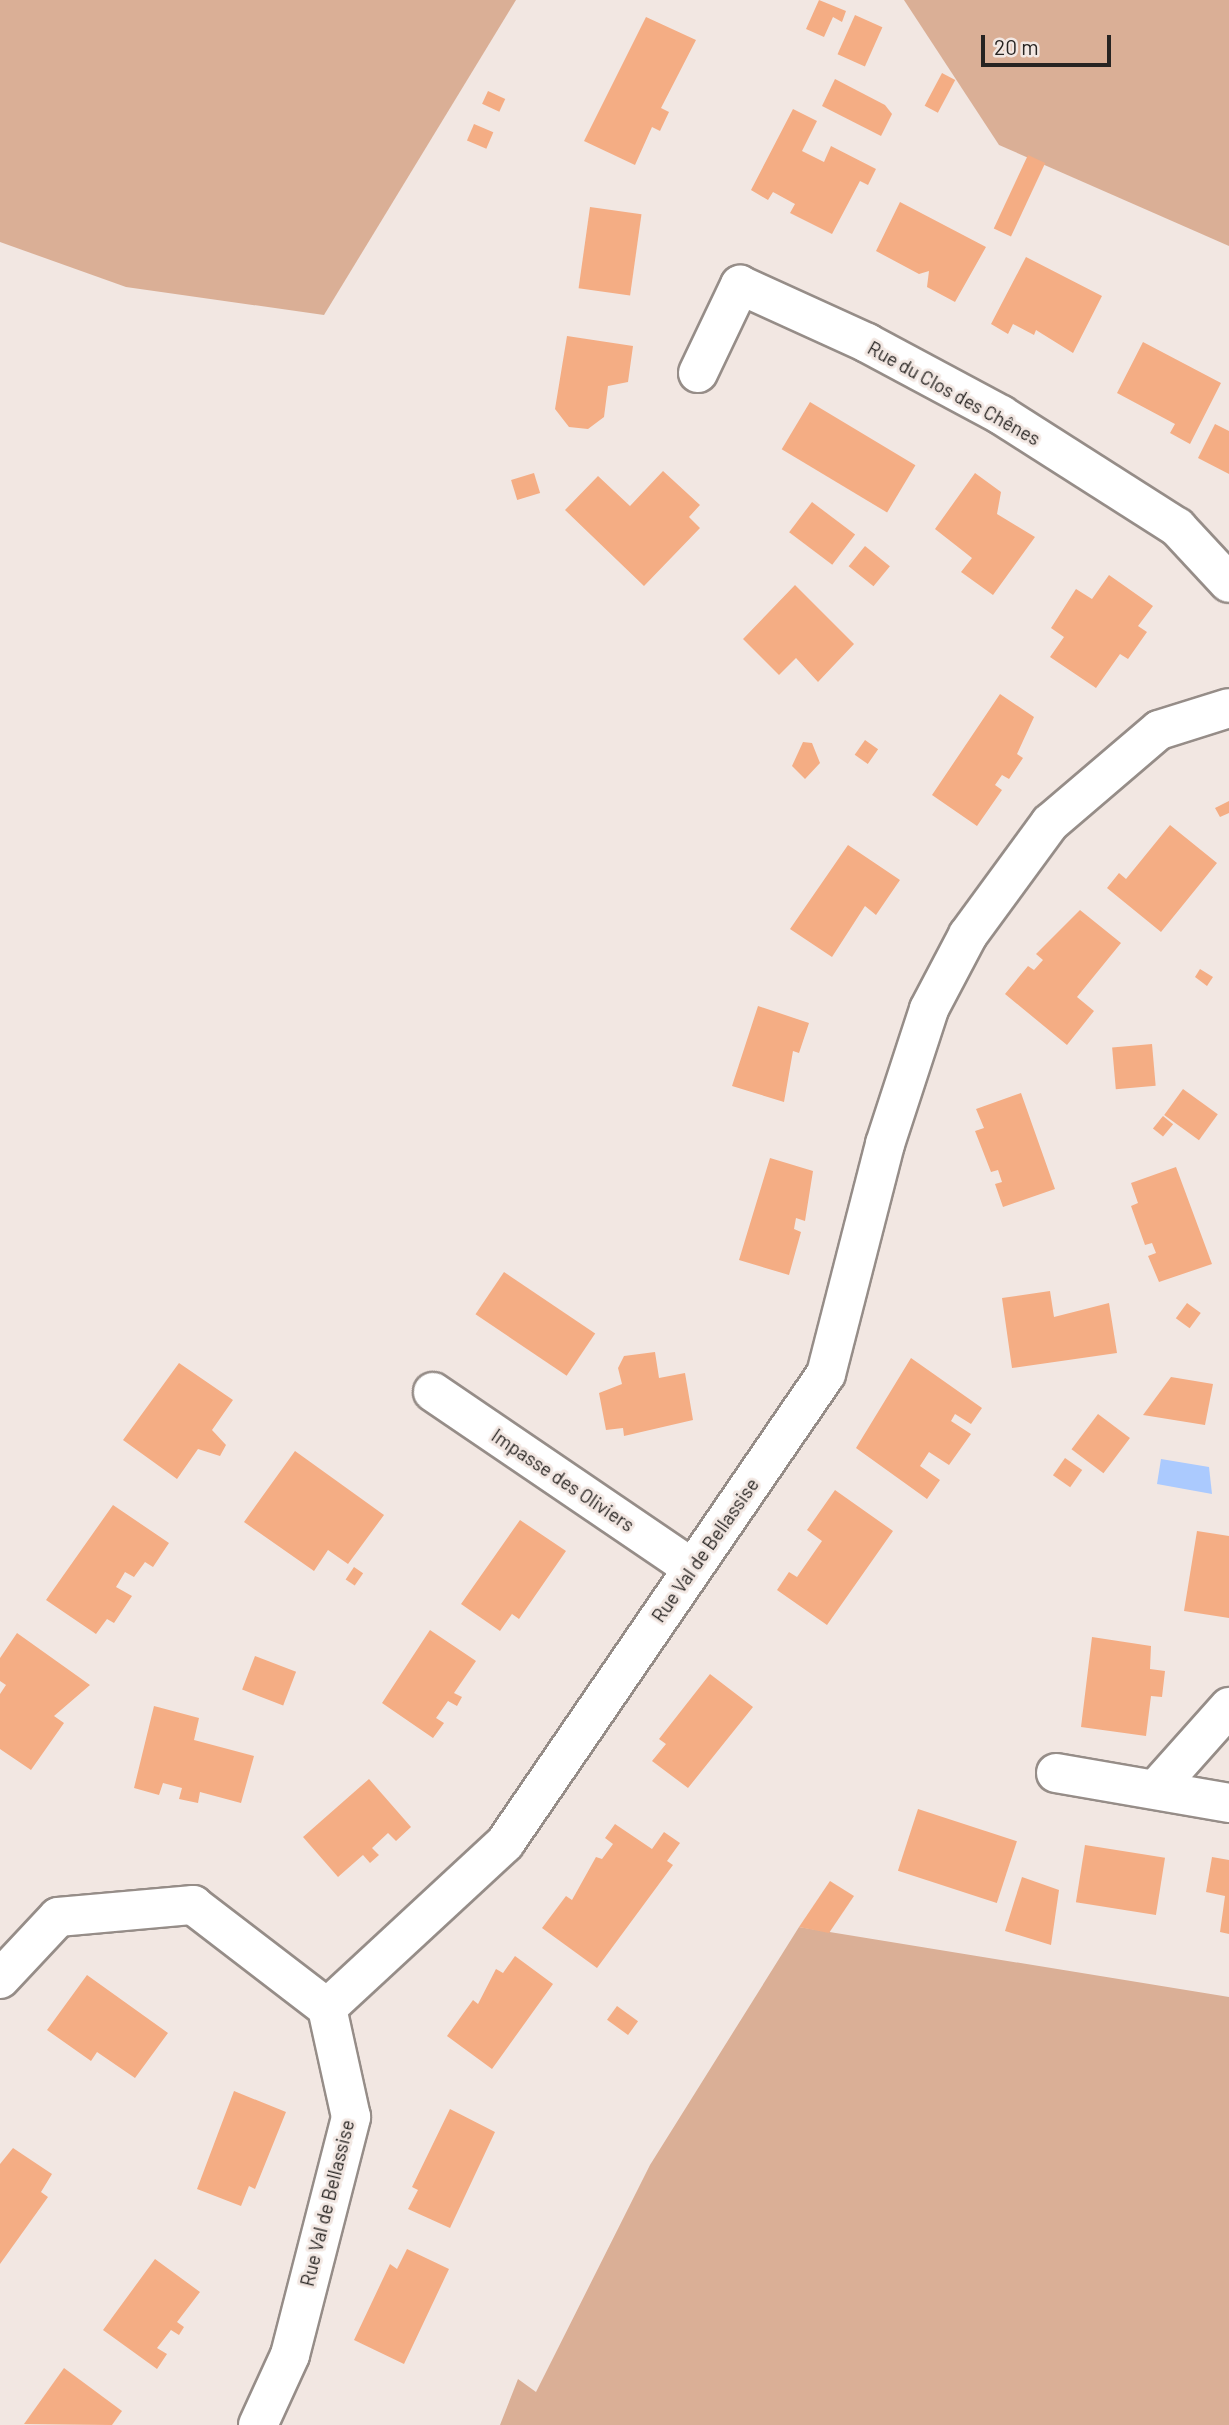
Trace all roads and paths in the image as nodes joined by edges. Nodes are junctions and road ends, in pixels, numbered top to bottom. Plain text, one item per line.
1 (698, 373) dead end
2 (1229, 583) edge
3 (1229, 708) edge
4 (433, 1392) dead end
5 (692, 1568) junction
6 (1229, 1707) edge
7 (1056, 1773) dead end
8 (1156, 1789) junction
9 (1229, 1803) edge
10 (0, 1979) edge
11 (327, 2008) junction
12 (258, 2425) edge

1 - 2 street, Rue du Clos des Chênes
3 - 5 street, Rue Val de Bellassise
4 - 5 street, Impasse des Oliviers
5 - 11 street, Rue Val de Bellassise
6 - 8 street
7 - 8 street
8 - 9 street
10 - 11 street
11 - 12 street, Rue Val de Bellassise

